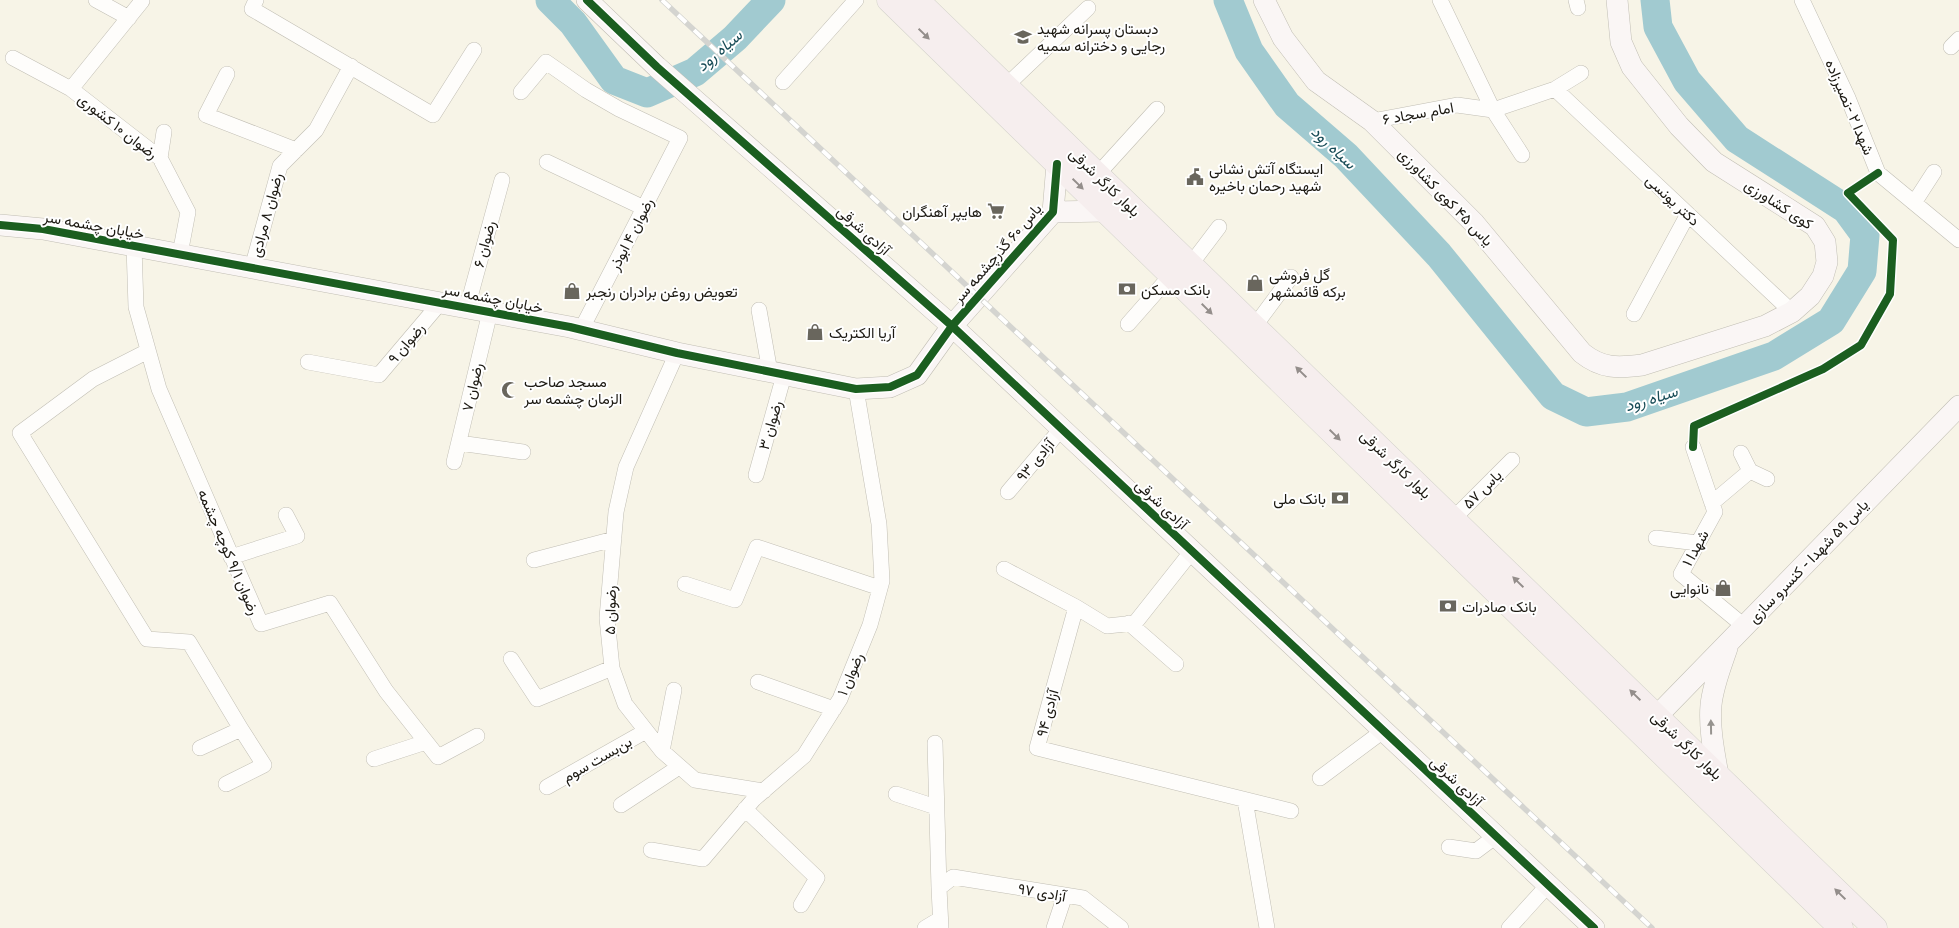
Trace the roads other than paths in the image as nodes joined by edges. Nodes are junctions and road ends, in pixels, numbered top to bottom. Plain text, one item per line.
1 (96, 0) edge
2 (256, 0) edge
3 (587, 0) edge
4 (856, 0) edge
5 (889, 0) edge
6 (917, 0) edge
7 (1264, 0) edge
8 (1440, 0) edge
9 (1617, 0) edge
10 (1802, 0) edge
11 (142, 1) edge
12 (1088, 8) dead end
13 (129, 18) junction
14 (474, 50) dead end
15 (13, 58) dead end
16 (351, 66) junction
17 (1581, 73) dead end
18 (227, 74) dead end
19 (783, 82) dead end
20 (1006, 86) junction
21 (71, 89) junction
22 (1555, 89) junction
23 (521, 92) dead end
24 (1157, 109) dead end
25 (1493, 110) junction
26 (1372, 121) junction
27 (164, 132) dead end
28 (296, 150) junction
29 (1522, 155) dead end
30 (160, 158) junction
31 (547, 162) dead end
32 (1057, 164) junction
33 (1934, 172) dead end
34 (1097, 175) junction
35 (502, 180) dead end
36 (1914, 203) junction
37 (644, 208) junction
38 (1106, 211) junction
39 (1053, 212) junction
40 (1688, 214) junction
41 (0, 225) edge
42 (1219, 227) dead end
43 (1959, 240) edge
44 (134, 246) junction
45 (180, 254) junction
46 (252, 268) junction
47 (1181, 269) junction
48 (1291, 277) dead end
49 (440, 303) junction
50 (466, 308) junction
51 (759, 310) dead end
52 (490, 312) junction
53 (1792, 312) junction
54 (1634, 314) dead end
55 (1128, 324) dead end
56 (952, 326) junction
57 (1254, 327) junction
58 (581, 330) junction
59 (148, 351) junction
60 (677, 353) junction
61 (308, 362) dead end
62 (1642, 365) joint
63 (777, 373) junction
64 (856, 390) junction
65 (1320, 405) junction
66 (1959, 406) edge
67 (1061, 429) junction
68 (459, 443) junction
69 (1693, 447) dead end
70 (523, 452) dead end
71 (1741, 454) dead end
72 (1512, 460) dead end
73 (454, 462) dead end
74 (1750, 471) junction
75 (756, 474) dead end
76 (1767, 479) dead end
77 (1008, 492) dead end
78 (1712, 503) junction
79 (286, 515) dead end
80 (1453, 519) junction
81 (1656, 538) dead end
82 (614, 539) junction
83 (1698, 543) junction
84 (1192, 551) junction
85 (231, 557) junction
86 (534, 560) dead end
87 (1004, 569) dead end
88 (685, 584) dead end
89 (880, 588) junction
90 (1076, 607) junction
91 (1129, 623) junction
92 (1737, 633) junction
93 (511, 659) dead end
94 (1176, 664) dead end
95 (612, 668) junction
96 (758, 682) dead end
97 (674, 690) dead end
98 (834, 709) junction
99 (1657, 716) junction
100 (241, 728) junction
101 (1383, 730) junction
102 (646, 731) junction
103 (477, 736) dead end
104 (426, 742) junction
105 (935, 743) dead end
106 (200, 748) dead end
107 (662, 751) junction
108 (374, 759) dead end
109 (680, 767) junction
110 (1718, 775) junction
111 (1320, 778) dead end
112 (226, 784) dead end
113 (548, 787) dead end
114 (764, 791) junction
115 (896, 794) dead end
116 (1245, 800) junction
117 (621, 805) dead end
118 (936, 807) junction
119 (746, 809) junction
120 (1291, 811) dead end
121 (1496, 836) junction
122 (1449, 847) dead end
123 (651, 850) dead end
124 (1548, 885) junction
125 (939, 888) junction
126 (1065, 895) junction
127 (801, 905) dead end
128 (940, 923) edge
129 (1836, 926) edge
130 (925, 928) edge
131 (1054, 928) edge
132 (1121, 928) edge
133 (1267, 928) edge
134 (1509, 928) edge
135 (1594, 928) edge
136 (1875, 928) edge

1 - 13 street
2 - 16 street
3 - 56 street, آزادی شرقی
4 - 19 street
5 -> 32 main road, بلوار کارگر شرقی
6 - 20 main road, بلوار کارگر شرقی
7 - 26 street, یاس ۴۵ کوی کشاورزی
8 - 25 street
9 - 53 street, کوی کشاورزی
10 - 36 street, شهدا ۲ -نصیرزاده
11 - 13 street
12 - 20 street
13 - 21 street
14 - 16 street
15 - 21 street, رضوان ۱۰ کشوری
16 - 28 street, رضوان ۸ مرادی
17 - 22 street
18 - 28 street
20 - 34 main road, بلوار کارگر شرقی
21 - 30 street, رضوان ۱۰ کشوری
22 - 25 street
22 - 40 street, دکتر یونسی
23 - 37 street, رضوان ۴ ابوذر
24 - 34 street
25 - 26 street, امام سجاد ۶
25 - 29 street
26 - 62 street, یاس ۴۵ کوی کشاورزی
27 - 30 street
28 - 46 street, رضوان ۸ مرادی
30 - 45 street, رضوان ۱۰ کشوری
31 - 37 street
32 -> 38 main road, بلوار کارگر شرقی
32 - 39 street, یاس ۶۰ گذرچشمه سر
33 - 36 street
34 - 47 main road, بلوار کارگر شرقی
35 - 50 street, رضوان ۶
36 - 43 street, شهدا ۲ -نصیرزاده
37 - 58 street, رضوان ۴ ابوذر
38 - 39 street, یاس ۶۰ گذرچشمه سر
38 - 47 main road, بلوار کارگر شرقی
39 - 56 street, یاس ۶۰ گذرچشمه سر
40 - 53 street, دکتر یونسی
40 - 54 street
41 - 44 street, خیابان چشمه سر
42 - 47 street
44 - 45 street, خیابان چشمه سر
44 - 59 street, رضوان ۹/۱ کوچه چشمه
45 - 46 street, خیابان چشمه سر
46 - 49 street, خیابان چشمه سر
47 - 55 street
47 - 57 main road, بلوار کارگر شرقی
47 -> 65 main road, بلوار کارگر شرقی
48 - 57 street
49 - 50 street, خیابان چشمه سر
49 - 61 street, رضوان ۹
50 - 52 street, خیابان چشمه سر
51 - 63 street
52 - 58 street, خیابان چشمه سر
52 - 68 street, رضوان ۷
53 - 62 street, کوی کشاورزی
56 - 64 street, خیابان چشمه سر
56 - 67 street, آزادی شرقی
65 -> 57 main road, بلوار کارگر شرقی
58 - 60 street, خیابان چشمه سر
59 - 85 street, رضوان ۹/۱ کوچه چشمه
59 - 100 street
60 - 63 street, خیابان چشمه سر
60 - 82 street, رضوان ۵
63 - 64 street, خیابان چشمه سر
63 - 75 street, رضوان ۳
64 - 89 street, رضوان ۱
65 - 80 main road, بلوار کارگر شرقی
65 -> 129 main road, بلوار کارگر شرقی
66 - 92 street, یاس ۵۹ شهدا - کنسرو سازی
67 - 77 street, آزادی ۹۳
67 - 84 street, آزادی شرقی
68 - 70 street
68 - 73 street, رضوان ۷
69 - 78 street, شهدا ۱
71 - 74 street
72 - 80 street, یاس ۵۷
74 - 76 street
74 - 78 street
78 - 83 street, شهدا ۱
79 - 85 street
99 -> 80 main road, بلوار کارگر شرقی
81 - 83 street
82 - 86 street
82 - 95 street, رضوان ۵
83 - 92 street, شهدا ۱
84 - 91 street
84 - 101 street, آزادی شرقی
85 - 104 street, رضوان ۹/۱ کوچه چشمه
87 - 90 street
88 - 89 street
89 - 98 street, رضوان ۱
90 - 91 street
90 - 116 street, آزادی ۹۴
91 - 94 street
92 - 99 street, یاس ۵۹ شهدا - کنسرو سازی
110 -> 92 street
93 - 95 street
95 - 102 street, رضوان ۵
96 - 98 street
97 - 107 street
98 - 114 street, رضوان ۱
99 - 110 main road, بلوار کارگر شرقی
100 - 106 street
100 - 112 street
101 - 111 street
101 - 121 street, آزادی شرقی
102 - 107 street, رضوان ۵
102 - 113 street, بن‌بست سوم
103 - 104 street, رضوان ۹/۱ کوچه چشمه
104 - 108 street
105 - 118 street
107 - 109 street, رضوان ۵
109 - 114 street, رضوان ۵
109 - 117 street
136 -> 110 main road, بلوار کارگر شرقی
114 - 119 street, رضوان ۱
115 - 118 street
116 - 120 street, آزادی ۹۴
116 - 133 street
118 - 125 street
119 - 123 street, رضوان ۱
119 - 127 street
121 - 122 street
121 - 124 street, آزادی شرقی
124 - 134 street
124 - 135 street, آزادی شرقی
125 - 126 street, آزادی ۹۷
125 - 128 street
126 - 131 street
126 - 132 street, آزادی ۹۷
128 - 130 street

